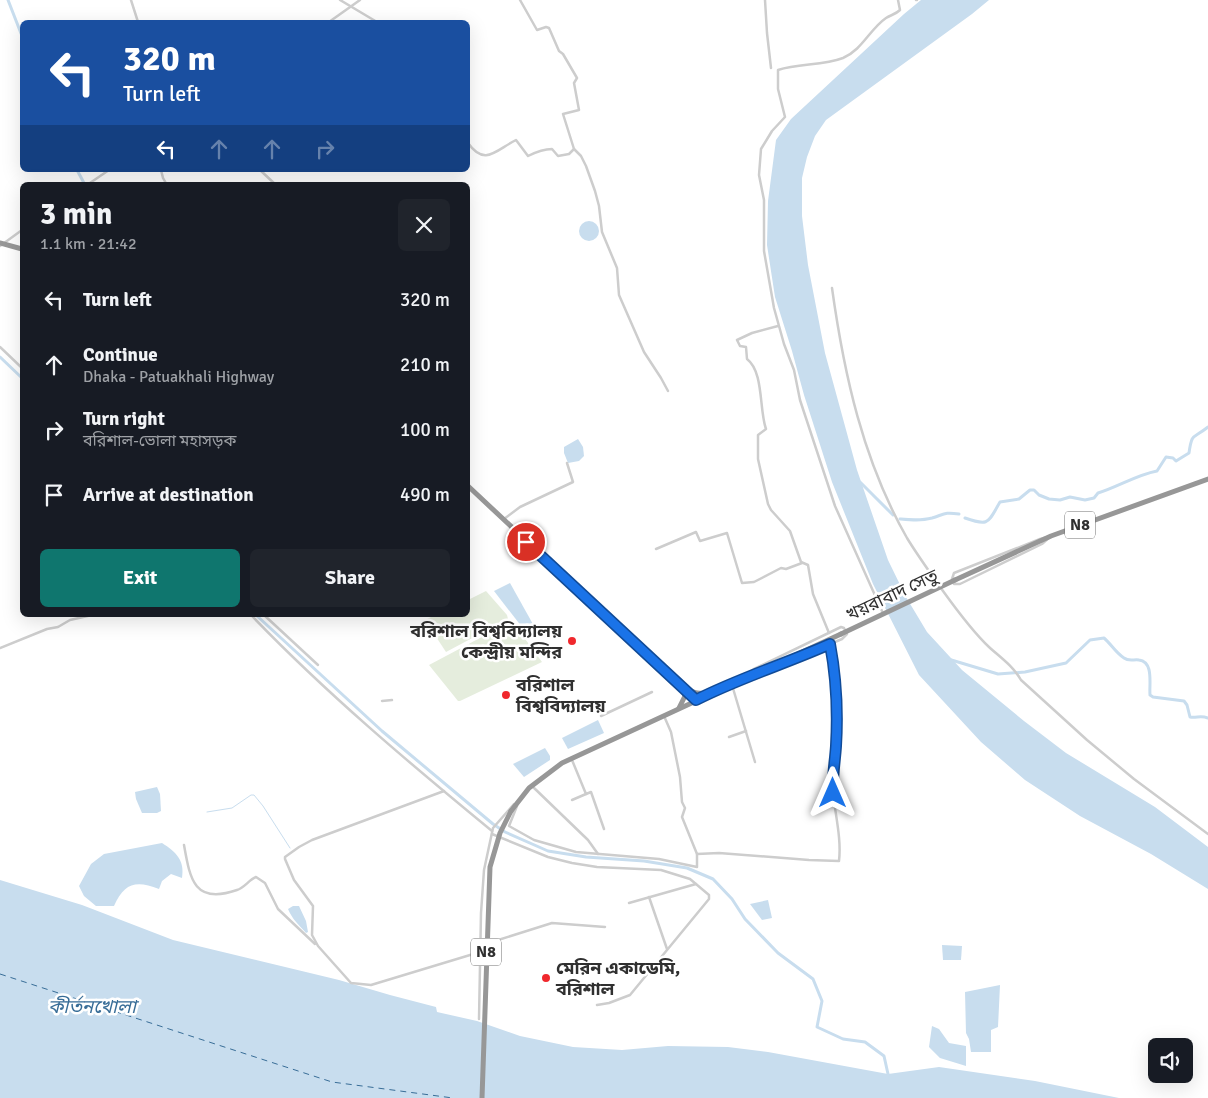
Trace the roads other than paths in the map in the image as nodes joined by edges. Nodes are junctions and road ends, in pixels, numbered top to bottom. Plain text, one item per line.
1 (131, 0) edge
2 (340, 0) edge
3 (360, 0) edge
4 (520, 0) edge
5 (765, 0) edge
6 (898, 0) edge
7 (350, 7) junction
8 (137, 20) edge
9 (332, 20) edge
10 (373, 20) edge
11 (771, 68) dead end
12 (470, 146) edge
13 (574, 150) junction
14 (106, 172) edge
15 (262, 172) edge
16 (91, 182) edge
17 (273, 182) edge
18 (20, 231) edge
19 (1, 244) edge
20 (20, 249) edge
21 (832, 288) dead end
22 (778, 326) junction
23 (0, 347) edge
24 (20, 366) edge
25 (668, 391) dead end
26 (567, 463) dead end
27 (1208, 479) edge
28 (470, 488) edge
29 (503, 520) junction
30 (1052, 536) junction
31 (656, 549) dead end
32 (802, 563) junction
33 (882, 611) dead end
34 (83, 617) edge
35 (253, 617) edge
36 (266, 617) edge
37 (829, 633) junction
38 (830, 644) junction
39 (0, 648) edge
40 (318, 665) dead end
41 (734, 682) junction
42 (682, 688) junction
43 (652, 692) dead end
44 (709, 694) junction
45 (392, 700) dead end
46 (696, 700) junction
47 (382, 702) dead end
48 (679, 708) junction
49 (664, 715) junction
50 (601, 716) dead end
51 (746, 731) junction
52 (729, 737) dead end
53 (571, 758) junction
54 (755, 762) dead end
55 (532, 786) junction
56 (444, 790) junction
57 (586, 794) junction
58 (520, 799) junction
59 (572, 800) dead end
60 (604, 829) dead end
61 (492, 831) junction
62 (1208, 834) edge
63 (184, 844) dead end
64 (598, 854) junction
65 (698, 854) junction
66 (696, 884) junction
67 (649, 897) junction
68 (629, 903) dead end
69 (605, 927) dead end
70 (480, 943) junction
71 (318, 946) junction
72 (667, 949) junction
73 (480, 952) junction
74 (597, 1005) dead end
75 (479, 1019) dead end
76 (482, 1098) edge

1 - 8 street
2 - 7 street
3 - 7 street
4 - 13 street
5 - 11 street
6 - 22 street
7 - 9 street
7 - 10 street
12 - 13 street
13 - 25 street
14 - 16 street
15 - 17 street
18 - 19 street
19 - 20 highway
21 - 62 street
22 - 32 street
22 - 33 street
23 - 24 street
26 - 29 street
27 - 30 highway, N8
28 - 29 highway
29 - 42 highway
30 - 30 street
30 - 41 highway, খয়রাবাদ সেতু / N8, bridge
31 - 32 street
32 - 37 street
34 - 39 street
35 - 56 street
36 - 40 street
37 - 38 street
37 - 41 street
38 - 41 street
38 - 65 street
41 - 44 highway, N8
41 - 51 street
42 - 44 highway
42 - 46 highway
42 - 48 highway
43 - 50 street
44 - 46 highway, N8
45 - 47 street
46 - 48 highway, N8
48 - 49 highway, N8
49 - 53 highway, N8
49 - 65 street
51 - 52 street
51 - 54 street
53 - 55 highway, N8
53 - 57 street
55 - 58 highway, N8
55 - 64 street
56 - 61 street
56 - 71 street
57 - 59 street
57 - 60 street
58 - 61 street
58 - 64 street
58 - 76 highway, N8, bridge
61 - 66 street
61 - 70 street
63 - 71 street
64 - 65 street
66 - 67 street
66 - 72 street
67 - 68 street
67 - 72 street
69 - 70 street
70 - 73 street
71 - 73 street
72 - 74 street
73 - 75 street

